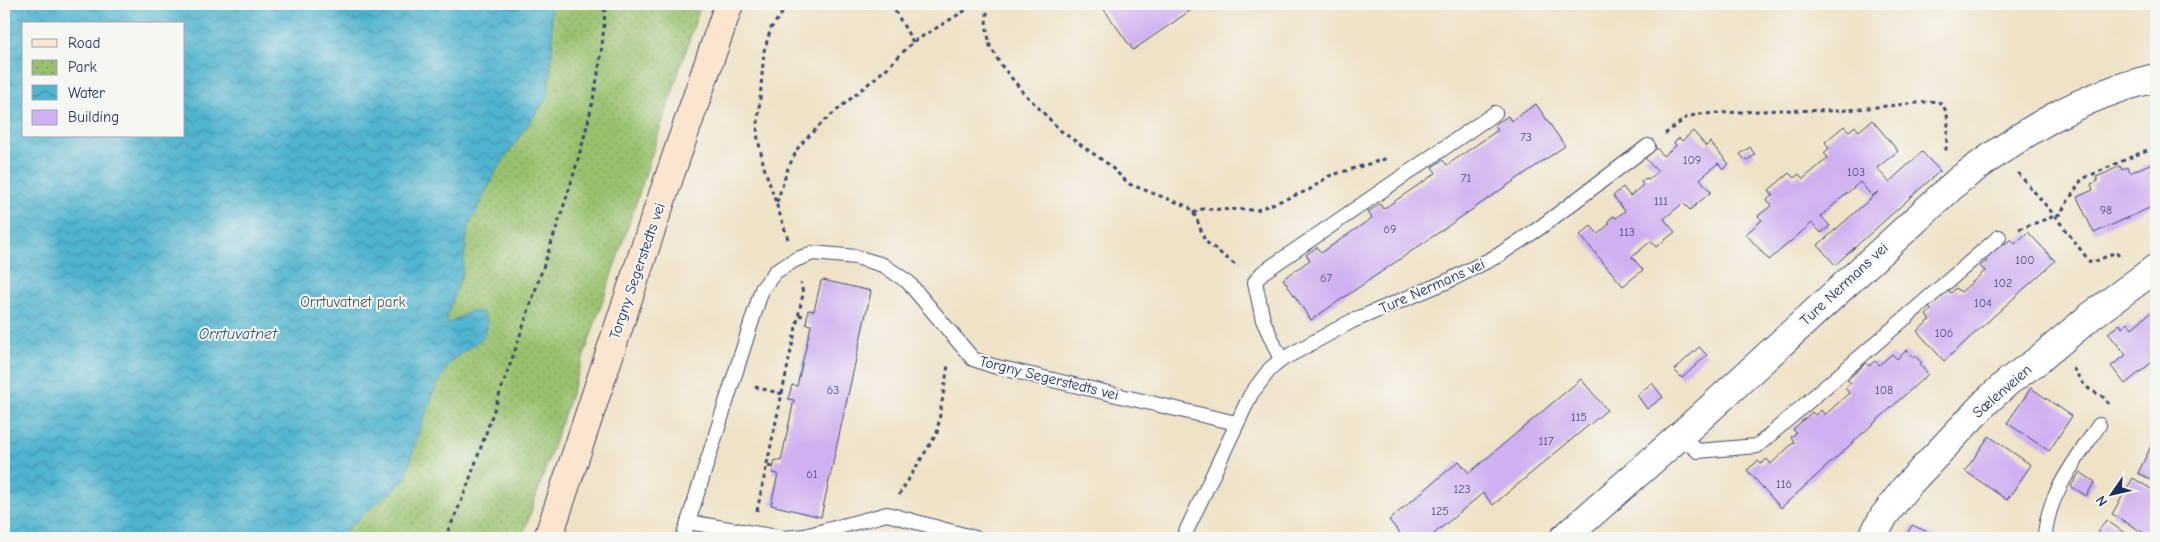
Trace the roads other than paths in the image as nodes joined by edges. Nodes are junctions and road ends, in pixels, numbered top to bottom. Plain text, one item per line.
1 (730, 4) edge
2 (2156, 78) edge
3 (1494, 113) dead end
4 (1648, 146) road end
5 (1998, 237) road end
6 (2156, 268) edge
7 (1281, 360) junction
8 (1236, 423) junction
9 (2098, 425) road end
10 (1680, 436) junction
11 (688, 522) junction
12 (548, 538) edge
13 (683, 538) edge
14 (974, 538) edge
15 (1183, 538) edge
16 (1564, 538) edge
17 (1872, 538) edge
18 (2045, 538) edge

1 - 12 main road, Torgny Segerstedts vei
2 - 10 street, Ture Nermans vei
3 - 7 lane
4 - 7 lane, Ture Nermans vei
5 - 10 lane
6 - 17 street, Sælenveien
7 - 8 lane, Ture Nermans vei
8 - 11 lane, Torgny Segerstedts vei
8 - 15 lane
9 - 18 lane
10 - 16 street, Ture Nermans vei
11 - 13 lane, Torgny Segerstedts vei
11 - 14 lane

